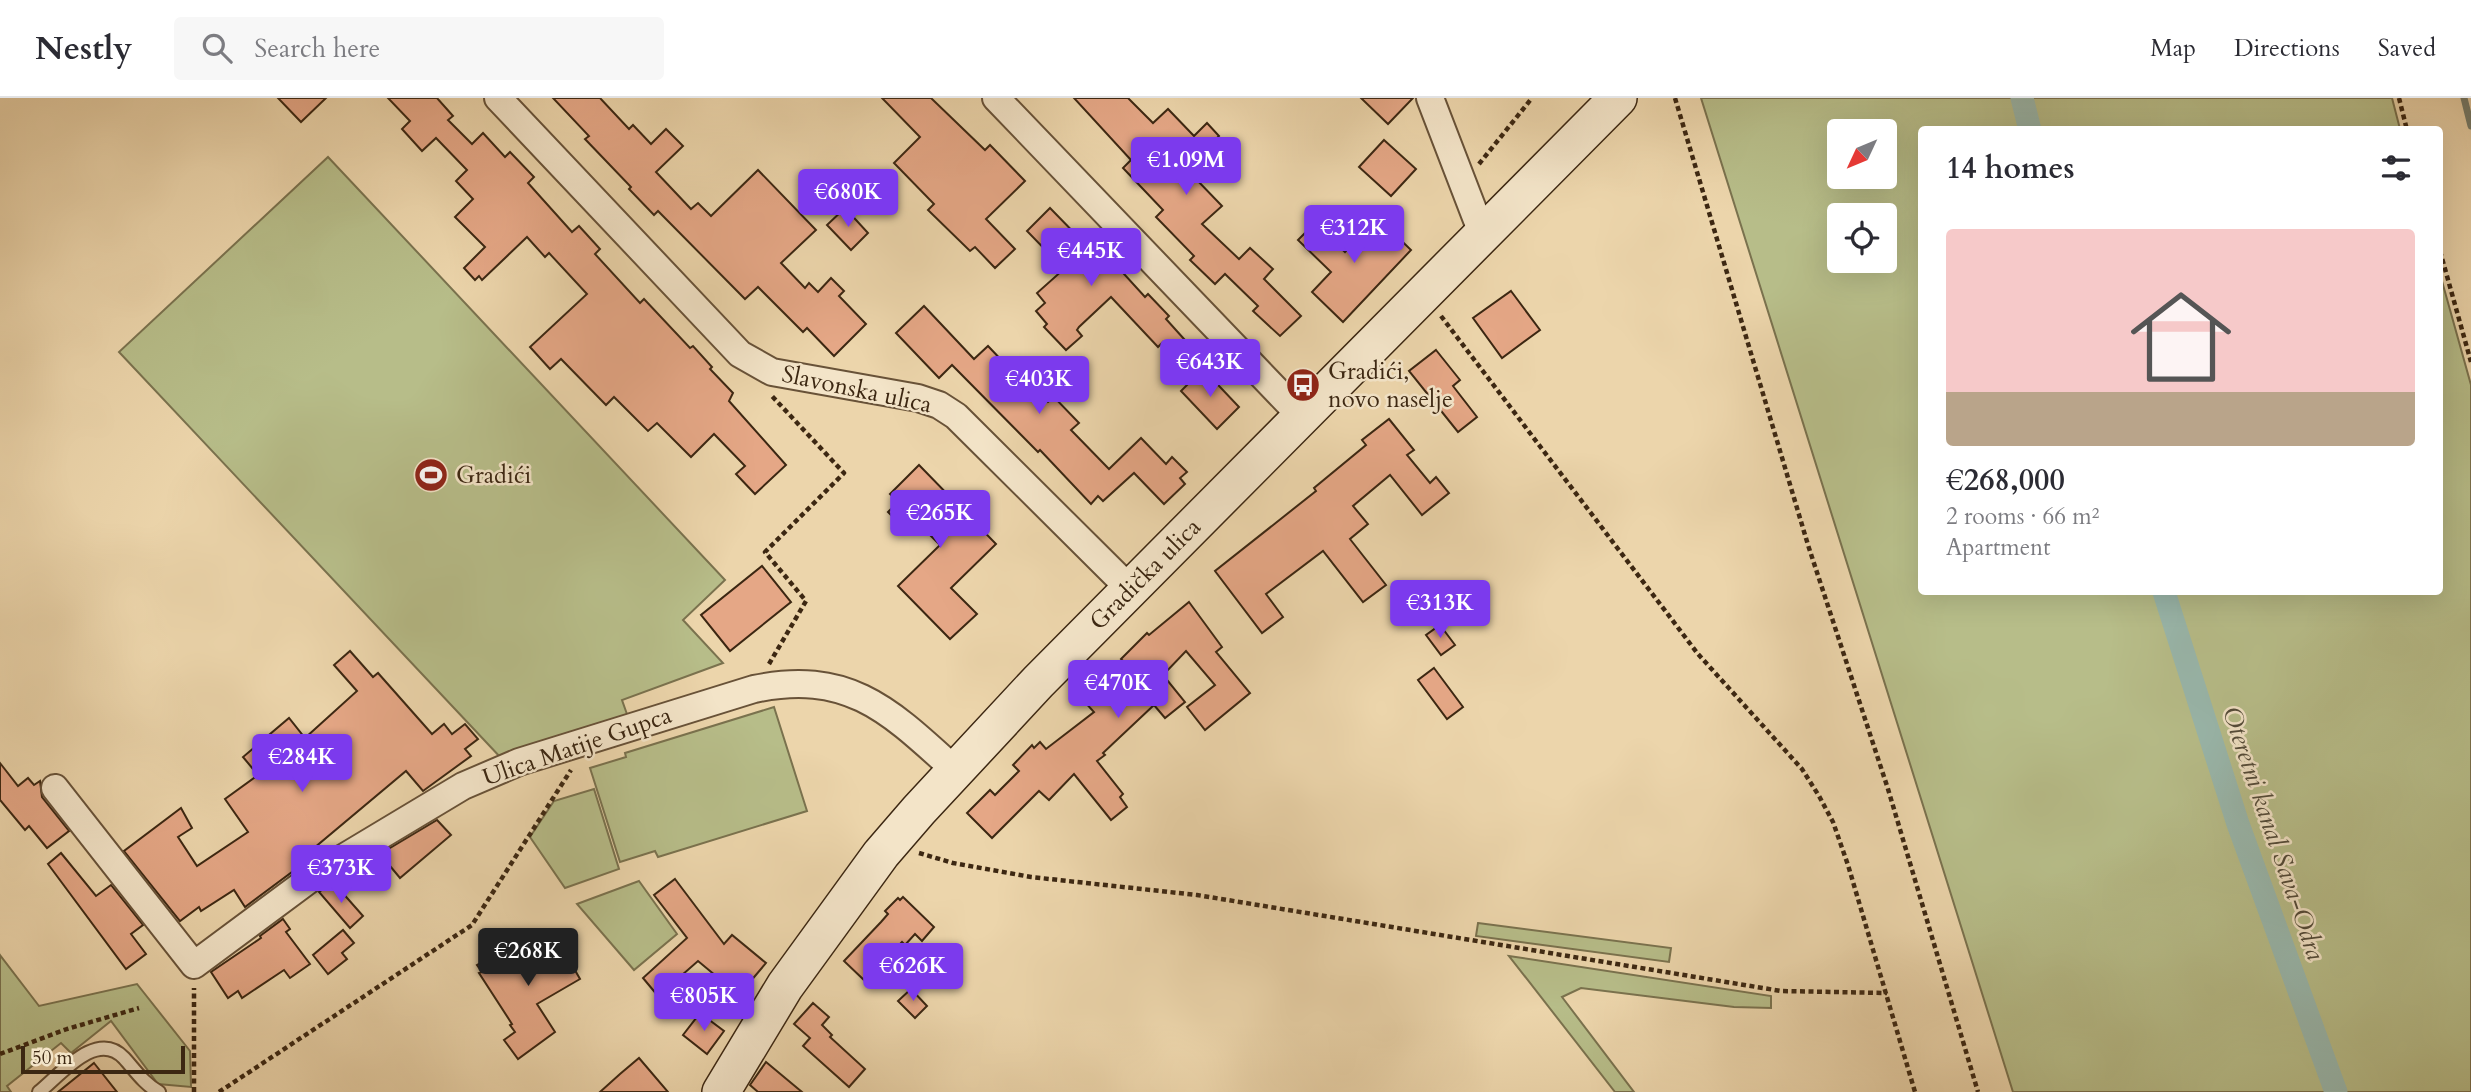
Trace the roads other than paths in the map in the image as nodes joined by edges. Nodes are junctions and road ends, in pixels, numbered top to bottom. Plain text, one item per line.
1 (498, 98) edge
2 (996, 98) edge
3 (1430, 98) edge
4 (1618, 98) edge
5 (1482, 233) junction
6 (1301, 416) junction
7 (1130, 589) junction
8 (956, 771) junction
9 (55, 788) dead end
10 (39, 1092) edge
11 (159, 1092) edge
12 (721, 1092) edge

1 - 7 street, Slavonska ulica
2 - 6 street
3 - 5 street
4 - 5 street, Gradička ulica
5 - 6 street, Gradička ulica
6 - 7 street, Gradička ulica
7 - 8 street, Gradička ulica
8 - 9 street, Ulica Matije Gupca
8 - 12 street, Gradička ulica
10 - 11 lane

